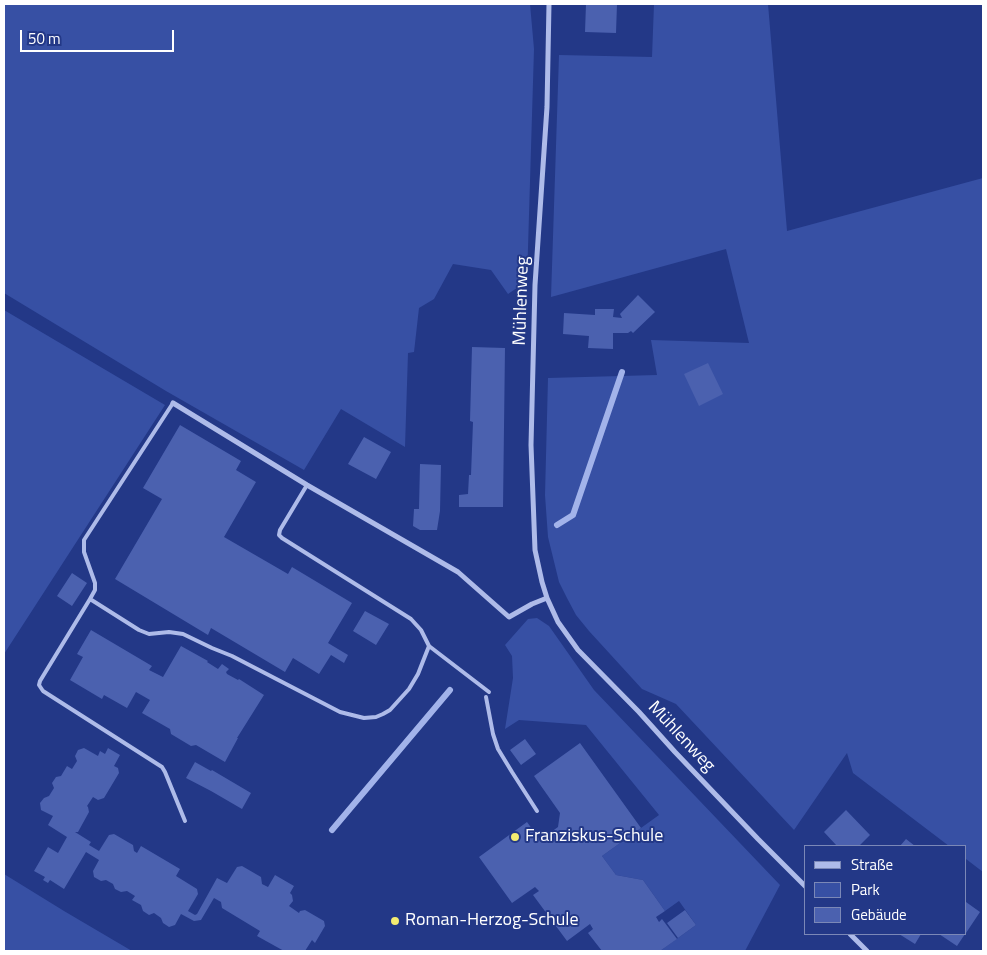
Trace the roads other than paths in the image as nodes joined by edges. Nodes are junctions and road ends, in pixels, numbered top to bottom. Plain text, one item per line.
1 (549, 4) edge
2 (173, 403) joint
3 (307, 485) junction
4 (547, 598) junction
5 (90, 599) junction
6 (429, 646) junction
7 (489, 692) dead end
8 (486, 697) dead end
9 (537, 811) dead end
10 (185, 821) dead end
11 (804, 885) edge
12 (851, 935) edge
13 (867, 951) edge

1 - 4 street, Mühlenweg
2 - 3 street
2 - 5 lane
3 - 4 street
3 - 6 lane
4 - 11 street, Mühlenweg
5 - 6 lane
5 - 10 lane
6 - 7 lane
8 - 9 lane
12 - 13 street

